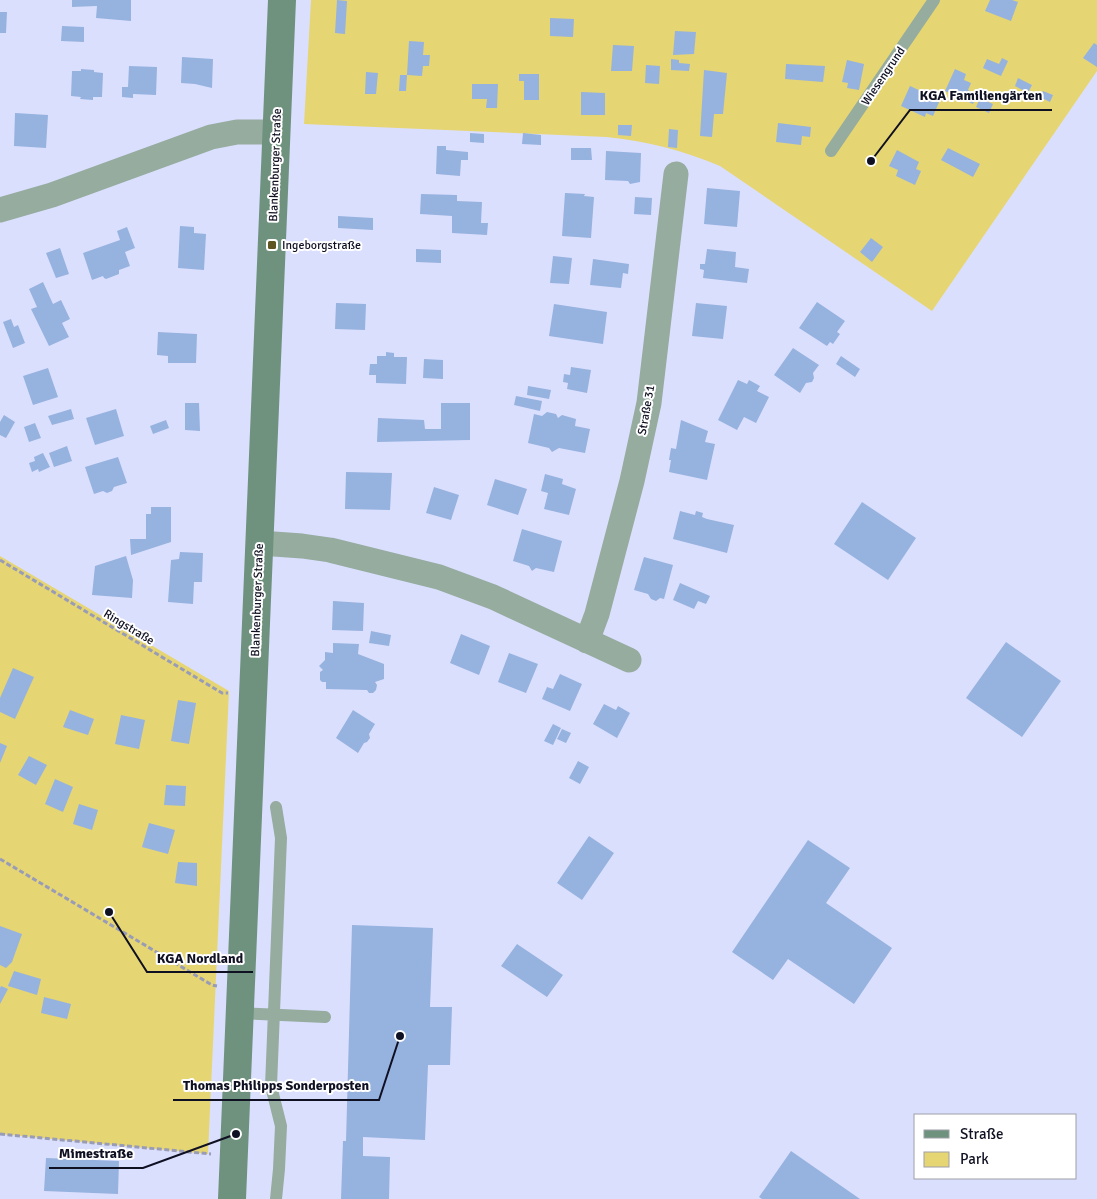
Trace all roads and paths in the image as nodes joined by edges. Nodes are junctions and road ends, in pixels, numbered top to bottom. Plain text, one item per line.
1 (282, 0) edge
2 (933, 1) edge
3 (276, 132) junction
4 (831, 151) dead end
5 (676, 174) dead end
6 (0, 210) edge
7 (260, 543) junction
8 (0, 560) edge
9 (587, 641) junction
10 (629, 660) dead end
11 (254, 695) junction
12 (276, 807) dead end
13 (0, 859) edge
14 (240, 1003) junction
15 (273, 1014) junction
16 (325, 1017) dead end
17 (0, 1134) edge
18 (234, 1156) junction
19 (232, 1199) edge
20 (276, 1199) edge

1 - 3 main road, Blankenburger Straße
2 - 4 lane, Wiesengrund
3 - 6 street
3 - 7 main road, Blankenburger Straße
5 - 9 street, Straße 31
7 - 9 street
7 - 11 main road, Blankenburger Straße
8 - 11 path, Ringstraße
9 - 10 street
11 - 14 main road, Blankenburger Straße
12 - 15 lane
13 - 14 path
14 - 15 lane
14 - 18 main road, Blankenburger Straße
15 - 16 lane
15 - 20 lane
17 - 18 path
18 - 19 main road, Blankenburger Straße

